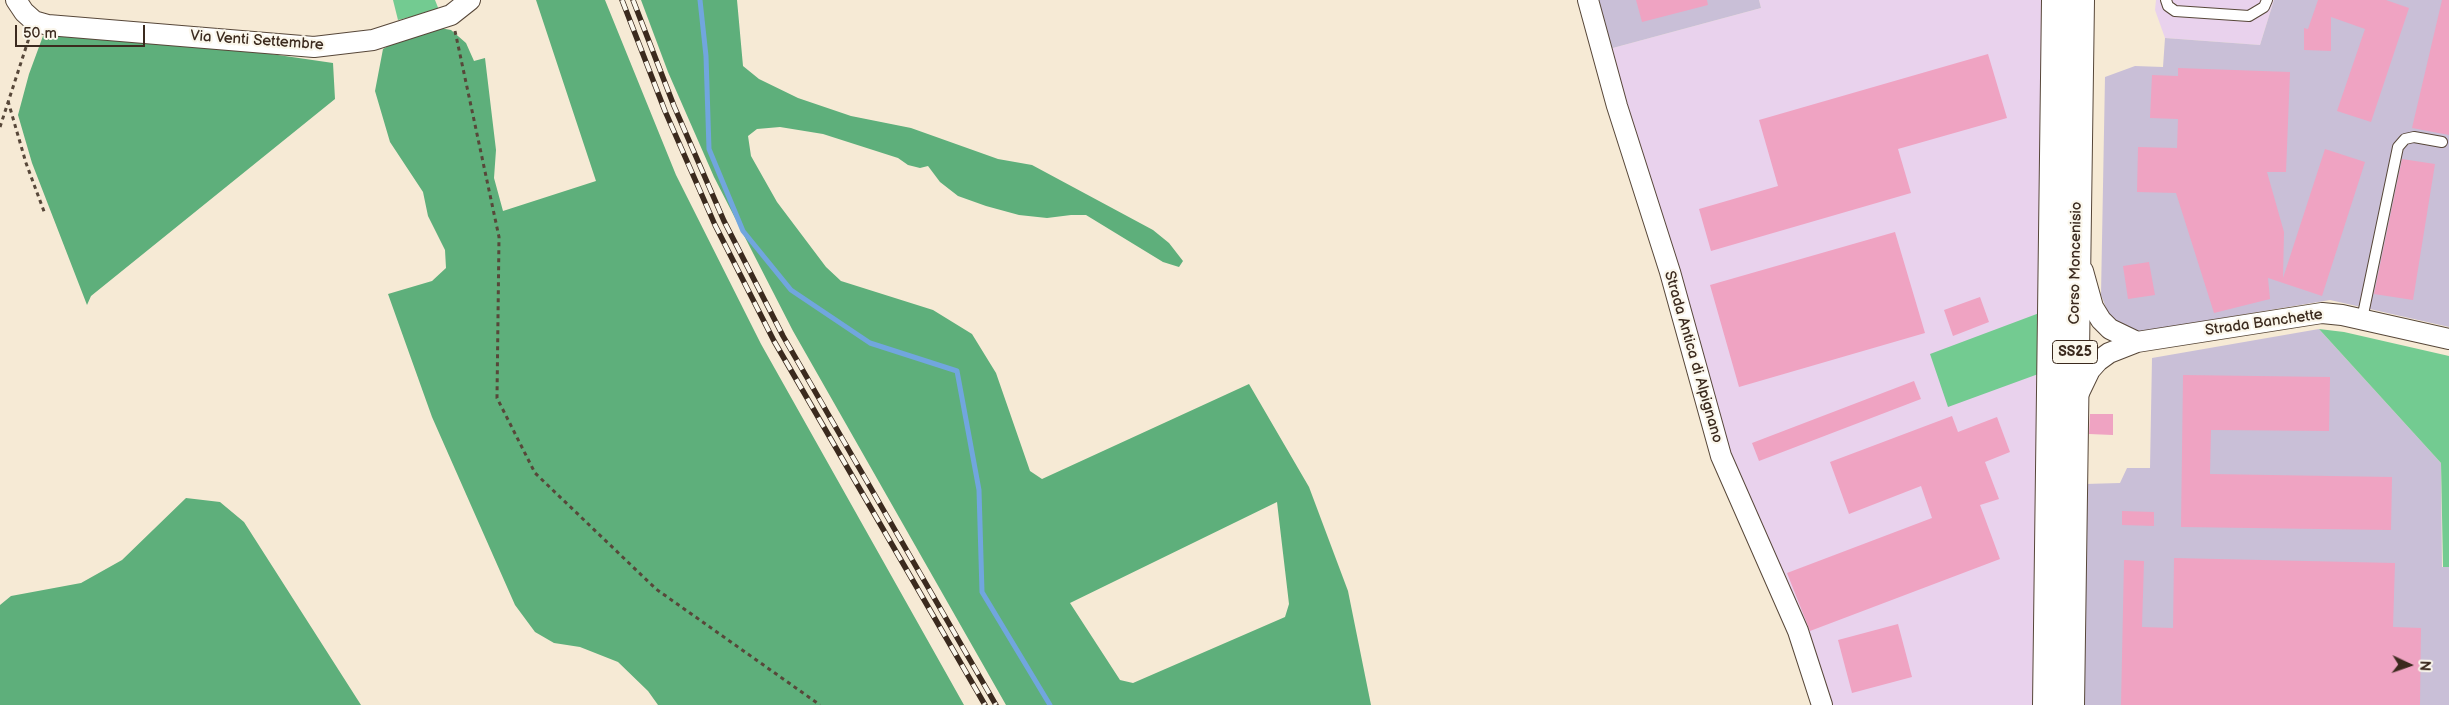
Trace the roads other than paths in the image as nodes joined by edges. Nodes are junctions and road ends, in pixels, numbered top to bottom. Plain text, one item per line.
1 (16, 0) edge
2 (470, 0) edge
3 (1588, 0) edge
4 (2056, 0) edge
5 (2080, 0) edge
6 (2166, 0) edge
7 (2267, 0) edge
8 (2442, 142) dead end
9 (2076, 247) junction
10 (2362, 319) junction
11 (2449, 339) edge
12 (2137, 342) junction
13 (2074, 403) junction
14 (1822, 705) edge
15 (2047, 705) edge
16 (2070, 705) edge

1 - 2 street, Via Venti Settembre
3 - 14 street, Strada Antica di Alpignano
4 - 15 main road, Corso Moncenisio / SS25
5 - 9 main road, Corso Moncenisio / SS25
6 - 7 lane
8 - 10 lane
9 - 12 street
9 - 13 main road, Corso Moncenisio / SS25
10 - 11 street, Strada Banchette
10 - 12 street, Strada Banchette
12 - 13 street, Strada Banchette
13 - 16 main road, Corso Moncenisio / SS25

